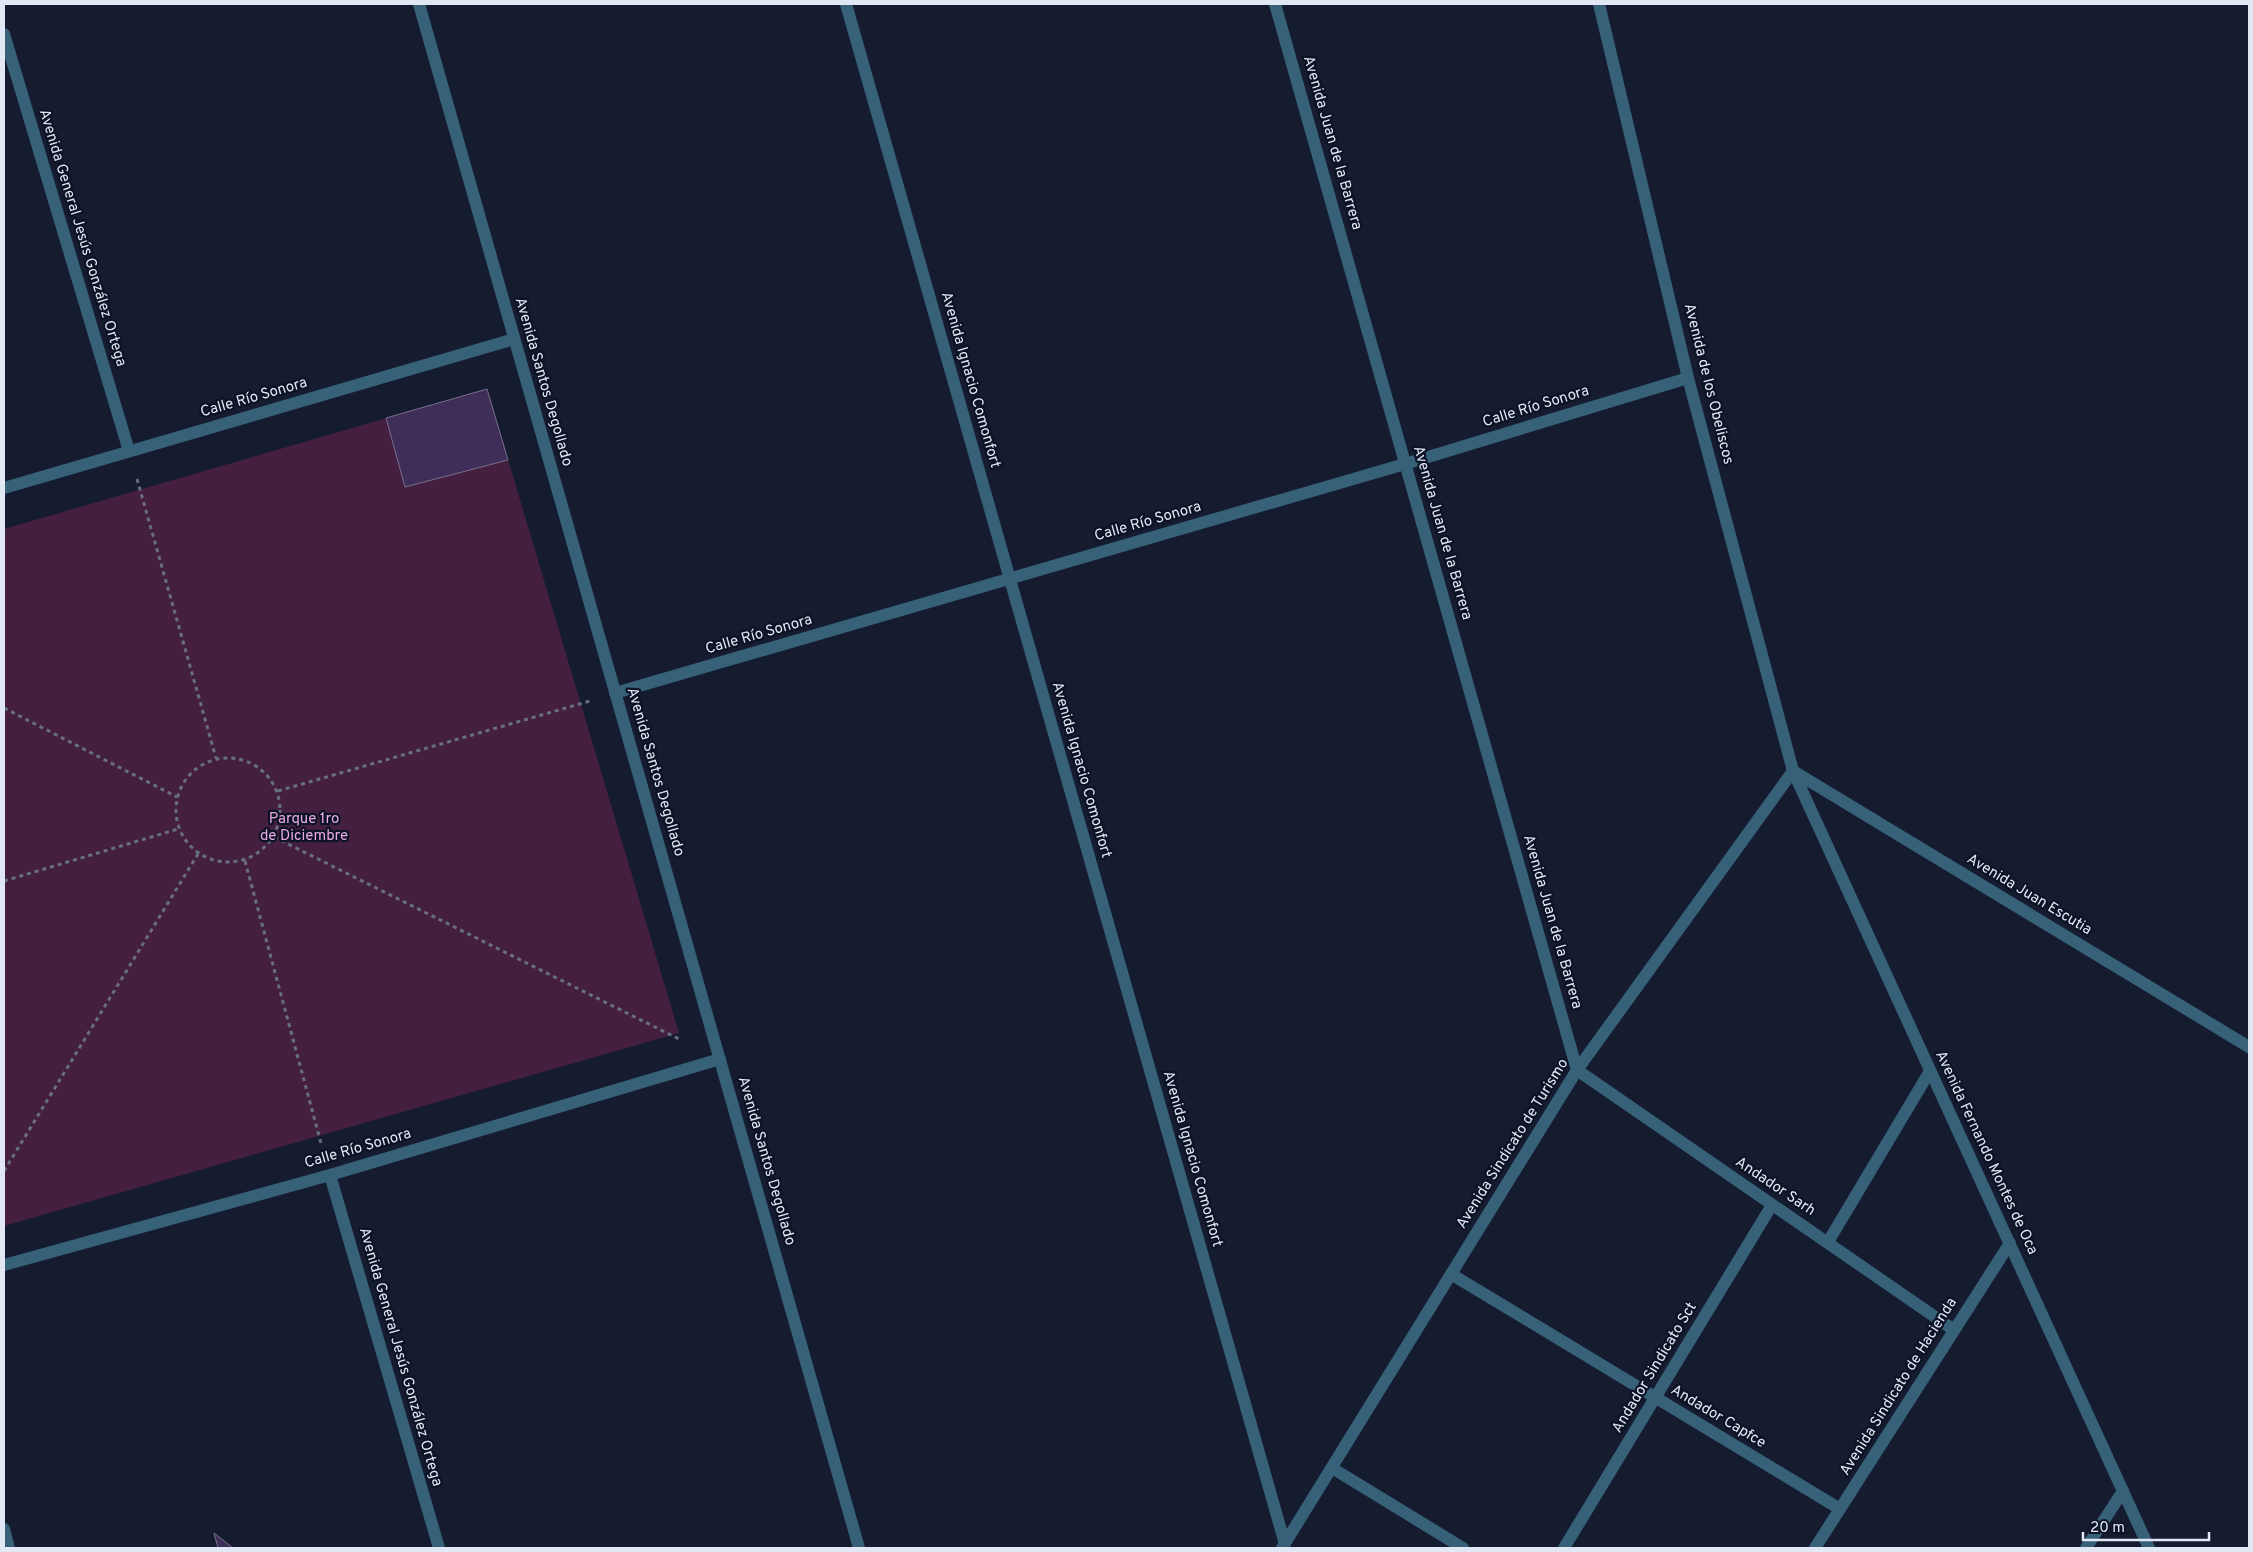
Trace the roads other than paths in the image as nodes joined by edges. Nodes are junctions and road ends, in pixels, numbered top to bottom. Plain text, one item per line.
1 (419, 4) edge
2 (846, 4) edge
3 (1275, 4) edge
4 (1599, 4) edge
5 (4, 34) edge
6 (514, 339) junction
7 (1688, 378) junction
8 (129, 451) junction
9 (1405, 464) junction
10 (4, 488) edge
11 (1010, 579) junction
12 (615, 693) junction
13 (1793, 771) junction
14 (2249, 1046) edge
15 (720, 1059) junction
16 (1577, 1070) junction
17 (1930, 1071) junction
18 (330, 1175) junction
19 (1772, 1205) junction
20 (1828, 1242) junction
21 (2010, 1243) junction
22 (4, 1265) edge
23 (1451, 1274) junction
24 (1954, 1330) junction
25 (1656, 1398) junction
26 (1332, 1468) junction
27 (2123, 1491) junction
28 (1840, 1509) junction
29 (4, 1529) edge
30 (1284, 1546) edge
31 (9, 1548) edge
32 (438, 1548) edge
33 (859, 1548) edge
34 (1463, 1548) edge
35 (1564, 1548) edge
36 (1815, 1548) edge
37 (2086, 1548) edge
38 (2149, 1548) edge

1 - 6 street, Avenida Santos Degollado
2 - 11 street, Avenida Ignacio Comonfort
3 - 9 street, Avenida Juan de la Barrera
4 - 7 street, Avenida de los Obeliscos
5 - 8 street, Avenida General Jesús González Ortega
6 - 8 street, Calle Río Sonora
6 - 12 street, Avenida Santos Degollado
7 - 9 street, Calle Río Sonora
7 - 13 street, Avenida de los Obeliscos
8 - 10 street, Calle Río Sonora
9 - 11 street, Calle Río Sonora
9 - 16 street, Avenida Juan de la Barrera
11 - 12 street, Calle Río Sonora
11 - 30 street, Avenida Ignacio Comonfort
12 - 15 street, Avenida Santos Degollado
13 - 14 street, Avenida Juan Escutia
13 - 16 street, Avenida Sindicato de Turismo
13 - 17 street, Avenida Fernando Montes de Oca
15 - 18 street, Calle Río Sonora
15 - 33 street, Avenida Santos Degollado
16 - 19 street, Andador Sarh
16 - 23 street, Avenida Sindicato de Turismo
17 - 20 street
17 - 21 street, Avenida Fernando Montes de Oca
18 - 22 street, Calle Río Sonora
18 - 32 street, Avenida General Jesús González Ortega
19 - 20 street, Andador Sarh
19 - 25 street, Andador Sindicato Sct
20 - 24 street, Andador Sarh
21 - 24 street, Avenida Sindicato de Hacienda
21 - 27 street, Avenida Fernando Montes de Oca
23 - 25 street, Andador Capfce
23 - 26 street, Avenida Sindicato de Turismo
24 - 28 street, Avenida Sindicato de Hacienda
25 - 28 street, Andador Capfce
25 - 35 street, Andador Sindicato Sct
26 - 30 street, Avenida Sindicato de Turismo
26 - 34 street
27 - 37 street
27 - 38 street, Avenida Fernando Montes de Oca
28 - 36 street, Avenida Sindicato de Hacienda
29 - 31 street

